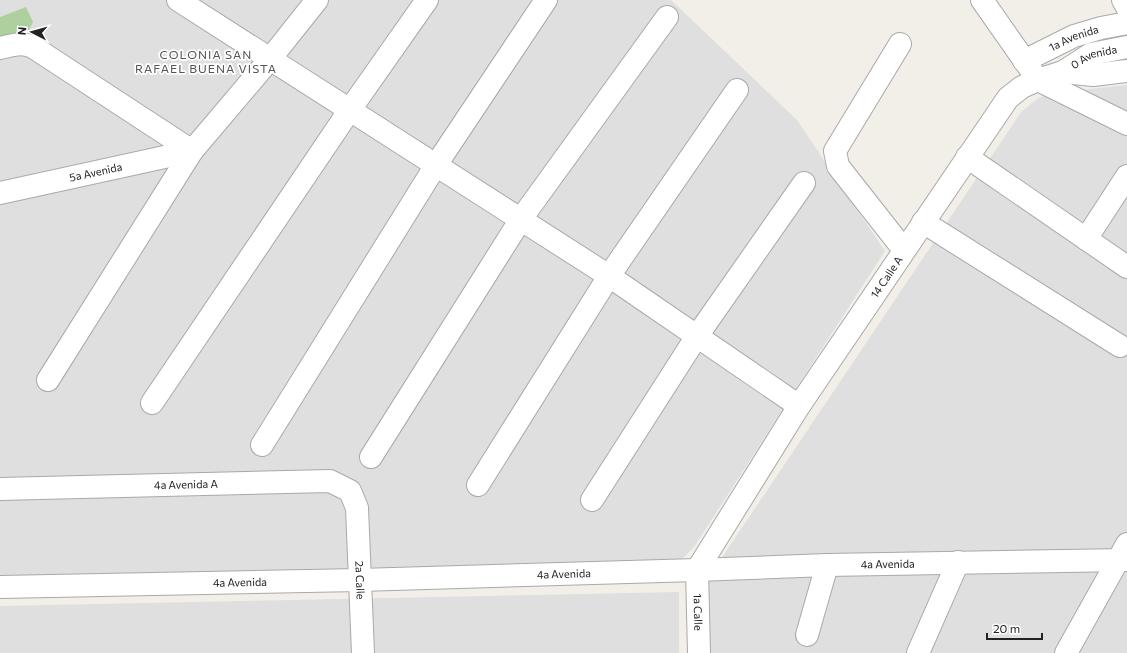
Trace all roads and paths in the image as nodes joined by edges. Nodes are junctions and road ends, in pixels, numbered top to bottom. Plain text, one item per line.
1 (317, 0) edge
2 (427, 0) edge
3 (546, 0) edge
4 (982, 0) edge
5 (1123, 0) edge
6 (185, 2) edge
7 (1127, 7) edge
8 (668, 16) dead end
9 (1127, 23) edge
10 (900, 44) dead end
11 (1127, 47) edge
12 (0, 48) edge
13 (270, 59) junction
14 (1024, 61) junction
15 (1127, 71) edge
16 (1063, 72) junction
17 (1038, 80) junction
18 (737, 90) dead end
19 (350, 111) junction
20 (1127, 124) edge
21 (192, 151) junction
22 (967, 157) junction
23 (436, 165) junction
24 (1127, 176) edge
25 (804, 183) dead end
26 (0, 193) edge
27 (521, 219) junction
28 (923, 222) junction
29 (1086, 239) junction
30 (904, 250) junction
31 (1127, 267) edge
32 (609, 276) junction
33 (697, 336) junction
34 (1120, 346) dead end
35 (48, 380) dead end
36 (152, 403) dead end
37 (799, 406) junction
38 (262, 445) dead end
39 (371, 457) dead end
40 (478, 485) dead end
41 (0, 489) edge
42 (592, 500) dead end
43 (358, 508) joint
44 (1124, 554) edge
45 (958, 562) junction
46 (827, 565) junction
47 (696, 570) junction
48 (360, 580) junction
49 (0, 586) edge
50 (807, 635) dead end
51 (363, 653) edge
52 (699, 653) edge
53 (918, 653) edge
54 (1066, 653) edge

1 - 13 street
2 - 19 street
3 - 23 street
4 - 14 street
5 - 7 street
6 - 13 street
8 - 27 street
9 - 14 street, 1a Avenida
10 - 30 street
11 - 16 street, 0 Avenida
12 - 21 street
13 - 19 street
13 - 21 street
14 - 17 street
15 - 16 street, 0 Avenida
16 - 17 street, 0 Avenida
17 - 20 street
17 - 22 street, 14 Calle A
18 - 32 street
19 - 23 street
19 - 36 street
21 - 26 street, 5a Avenida
21 - 35 street
22 - 28 street, 14 Calle A
22 - 29 street
23 - 27 street
23 - 38 street
24 - 29 street
25 - 33 street
27 - 32 street
27 - 39 street
28 - 30 street, 14 Calle A
28 - 34 street
29 - 31 street
30 - 37 street, 14 Calle A
32 - 33 street
32 - 40 street
33 - 37 street
33 - 42 street
37 - 47 street, 14 Calle A
41 - 43 street, 4a Avenida A
43 - 48 street, 2a Calle
44 - 45 street, 4a Avenida
44 - 54 street
45 - 46 street, 4a Avenida
45 - 53 street
46 - 47 street, 4a Avenida
46 - 50 street
47 - 48 street, 4a Avenida
47 - 52 street, 1a Calle
48 - 49 street, 4a Avenida
48 - 51 street, 2a Calle

